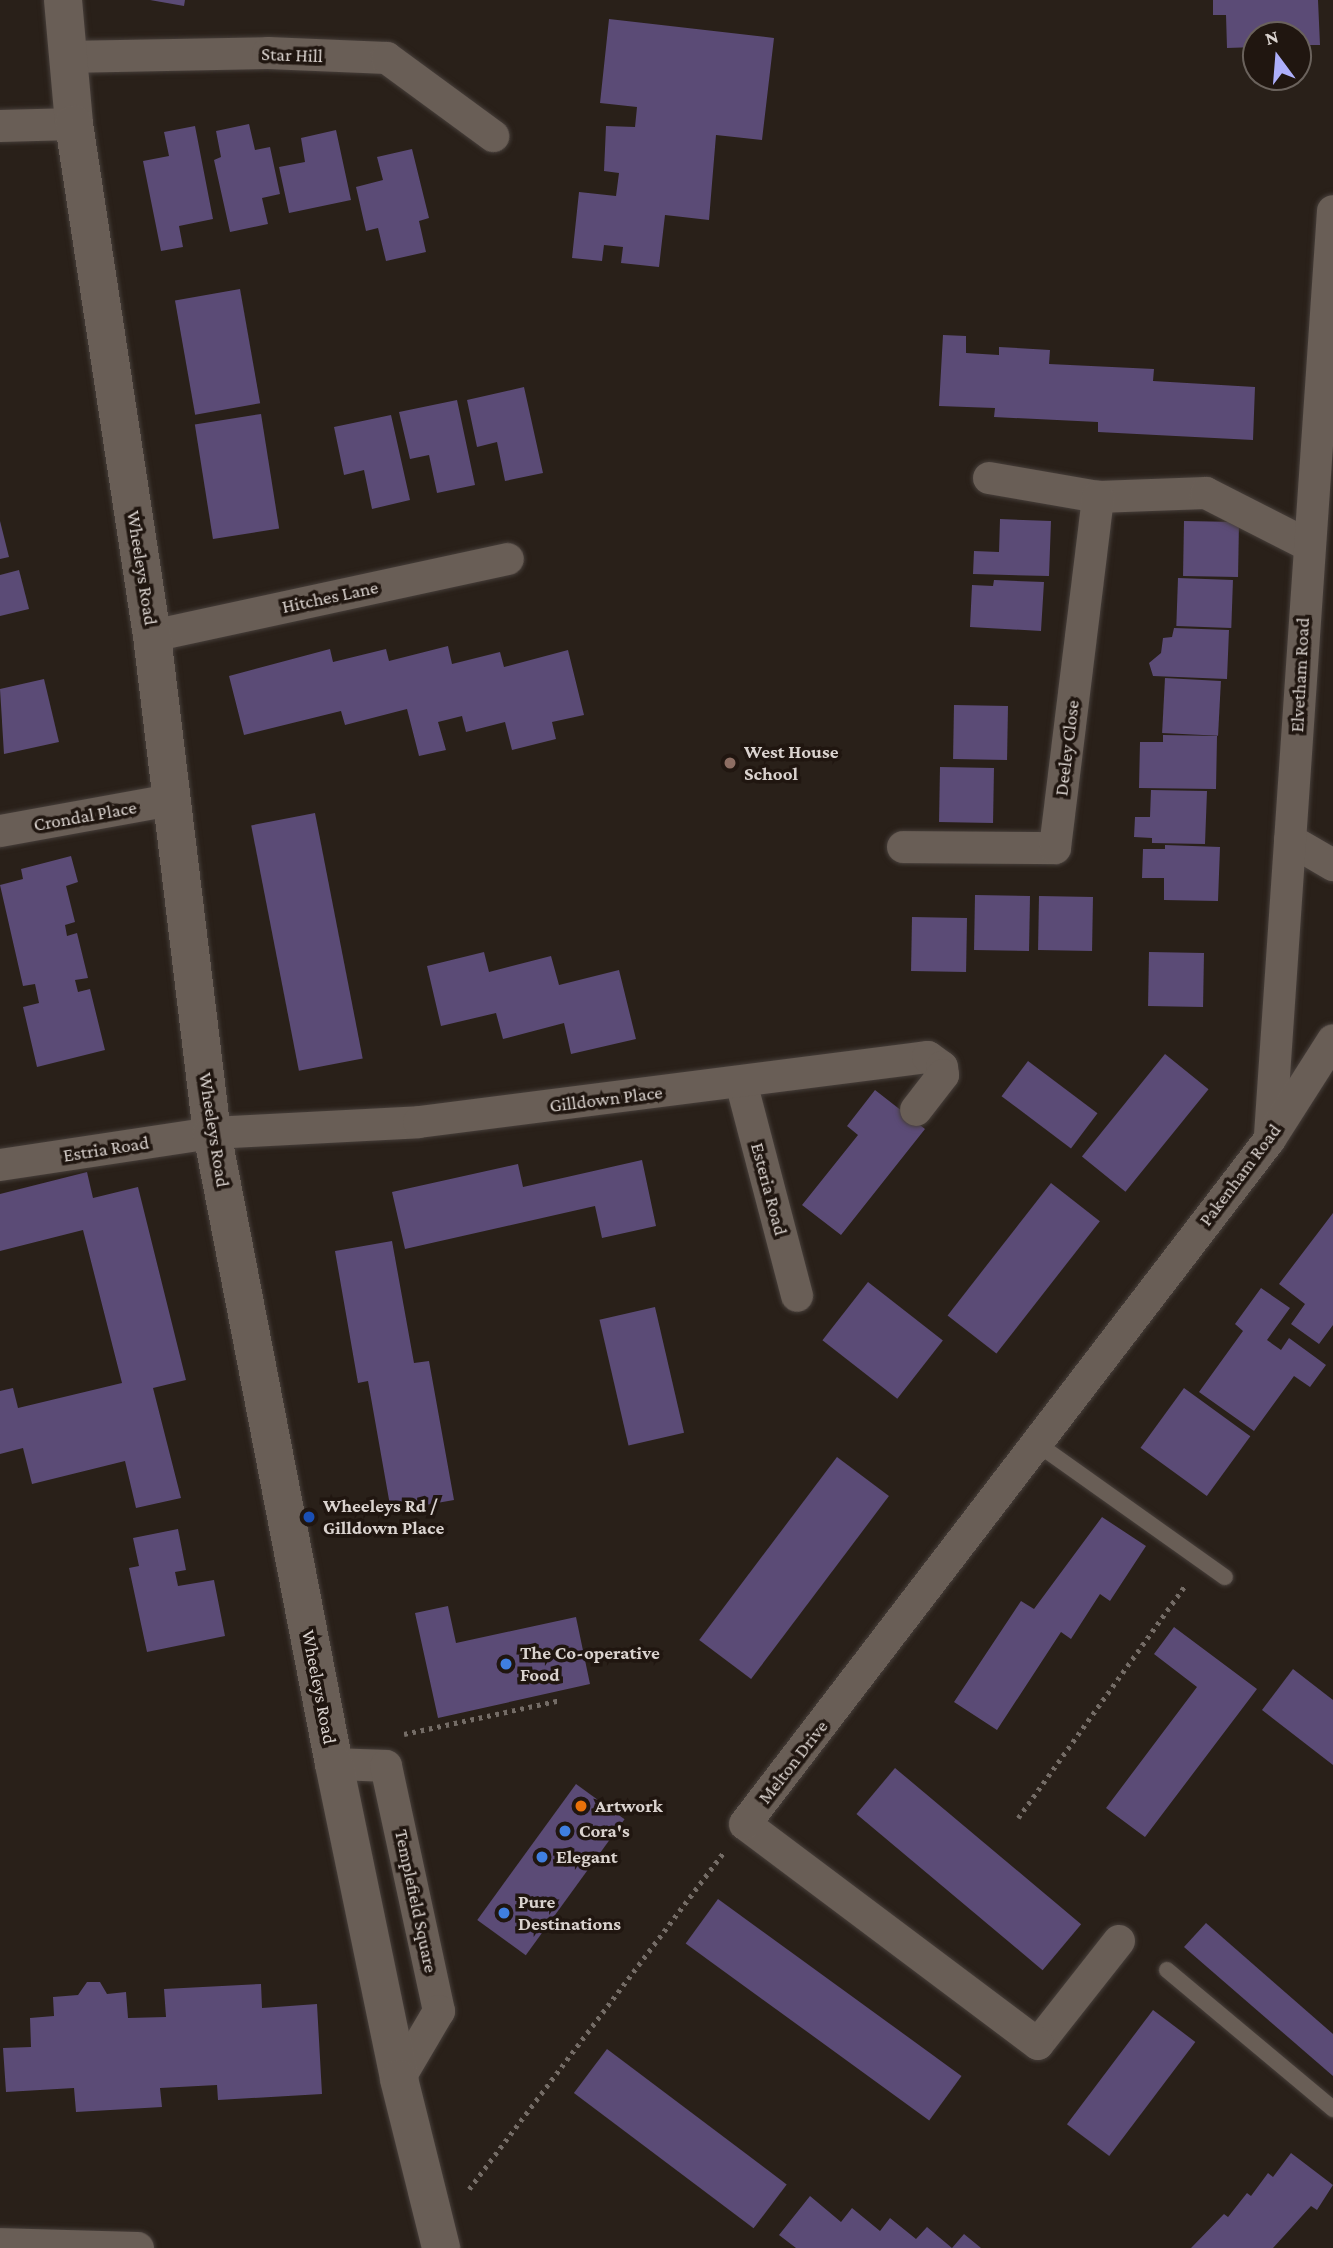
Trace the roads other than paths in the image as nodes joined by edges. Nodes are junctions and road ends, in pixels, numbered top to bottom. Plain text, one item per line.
1 (63, 0) edge
2 (66, 57) junction
3 (74, 124) junction
4 (0, 126) edge
5 (493, 136) dead end
6 (1333, 211) edge
7 (989, 478) dead end
8 (1098, 497) junction
9 (1308, 545) junction
10 (508, 559) dead end
11 (152, 636) junction
12 (170, 800) junction
13 (0, 831) edge
14 (1290, 840) junction
15 (903, 847) dead end
16 (1333, 864) edge
17 (1333, 1040) edge
18 (741, 1082) junction
19 (916, 1110) dead end
20 (212, 1133) junction
21 (1270, 1139) junction
22 (0, 1165) edge
23 (797, 1296) dead end
24 (1140, 1303) joint
25 (1039, 1445) junction
26 (1225, 1577) dead end
27 (334, 1764) junction
28 (1119, 1941) dead end
29 (1167, 1970) dead end
30 (399, 2079) junction
31 (1333, 2109) edge
32 (439, 2240) edge
33 (0, 2244) edge
34 (138, 2248) edge

1 - 2 street, Wheeleys Road
2 - 3 street, Wheeleys Road
2 - 5 street, Star Hill
3 - 4 street
3 - 11 street, Wheeleys Road
6 - 9 street, Elvetham Road
7 - 8 street
8 - 9 street
8 - 15 street, Deeley Close
9 - 14 street, Elvetham Road
10 - 11 street, Hitches Lane
11 - 12 street, Wheeleys Road
12 - 13 street, Crondal Place
12 - 20 street, Wheeleys Road
14 - 16 street
14 - 21 street, Elvetham Road
17 - 21 street, Pakenham Road
18 - 19 street, Gilldown Place
18 - 20 street, Gilldown Place
18 - 23 street, Esteria Road
20 - 22 street, Estria Road
20 - 27 street, Wheeleys Road
21 - 24 street, Pakenham Road
24 - 25 street, Melton Drive
25 - 26 lane
25 - 28 street, Melton Drive
27 - 30 street, Wheeleys Road
27 - 30 street, Templefield Square
29 - 31 lane
30 - 32 street, Wheeleys Road
33 - 34 street

